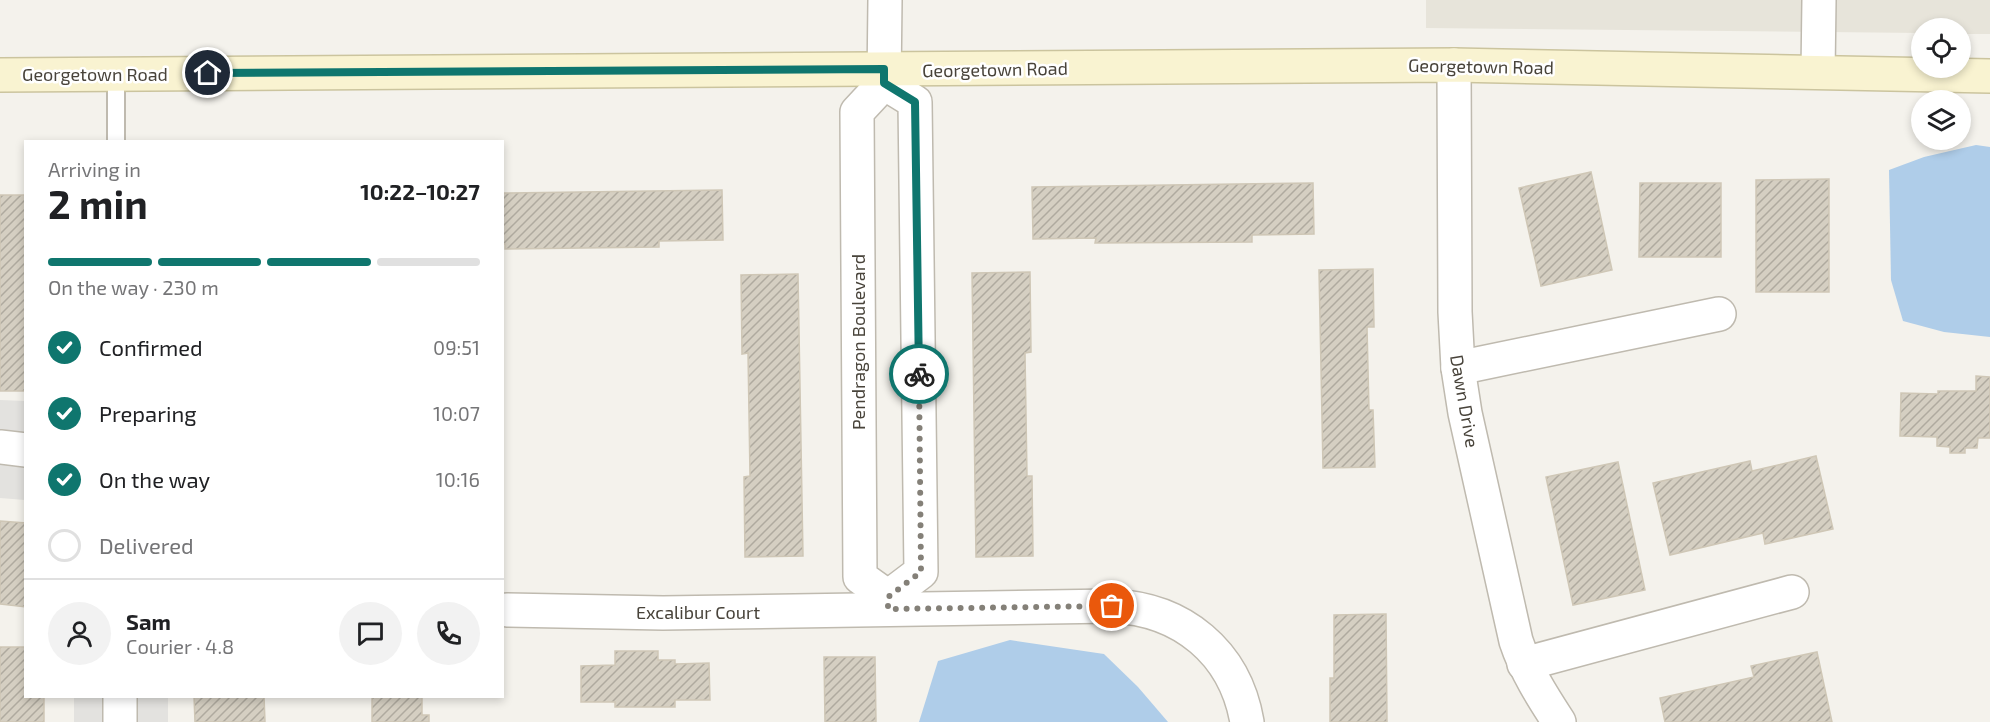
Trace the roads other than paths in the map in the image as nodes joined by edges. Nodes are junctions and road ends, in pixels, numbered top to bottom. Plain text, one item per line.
1 (885, 0) edge
2 (1819, 0) edge
3 (1454, 65) junction
4 (1818, 72) junction
5 (116, 74) junction
6 (0, 75) edge
7 (884, 76) junction
8 (1990, 76) edge
9 (116, 140) edge
10 (1719, 314) dead end
11 (1458, 368) junction
12 (0, 447) edge
13 (24, 450) edge
14 (1792, 592) dead end
15 (888, 603) junction
16 (507, 610) dead end
17 (1524, 664) junction
18 (120, 698) edge
19 (120, 722) edge
20 (1247, 722) edge
21 (1559, 722) edge

1 - 7 street
2 - 4 street
3 - 4 main road, Georgetown Road
3 - 7 main road, Georgetown Road
3 - 11 street, Dawn Drive
4 - 8 main road, Georgetown Road
5 - 6 main road, Georgetown Road
5 - 7 main road, Georgetown Road
5 - 9 lane
7 - 15 street, Pendragon Boulevard
7 - 15 street
10 - 11 street
11 - 17 street, Dawn Drive
12 - 13 street
14 - 17 street
15 - 16 street, Excalibur Court
15 - 20 street
17 - 21 street, Dawn Drive
18 - 19 street

